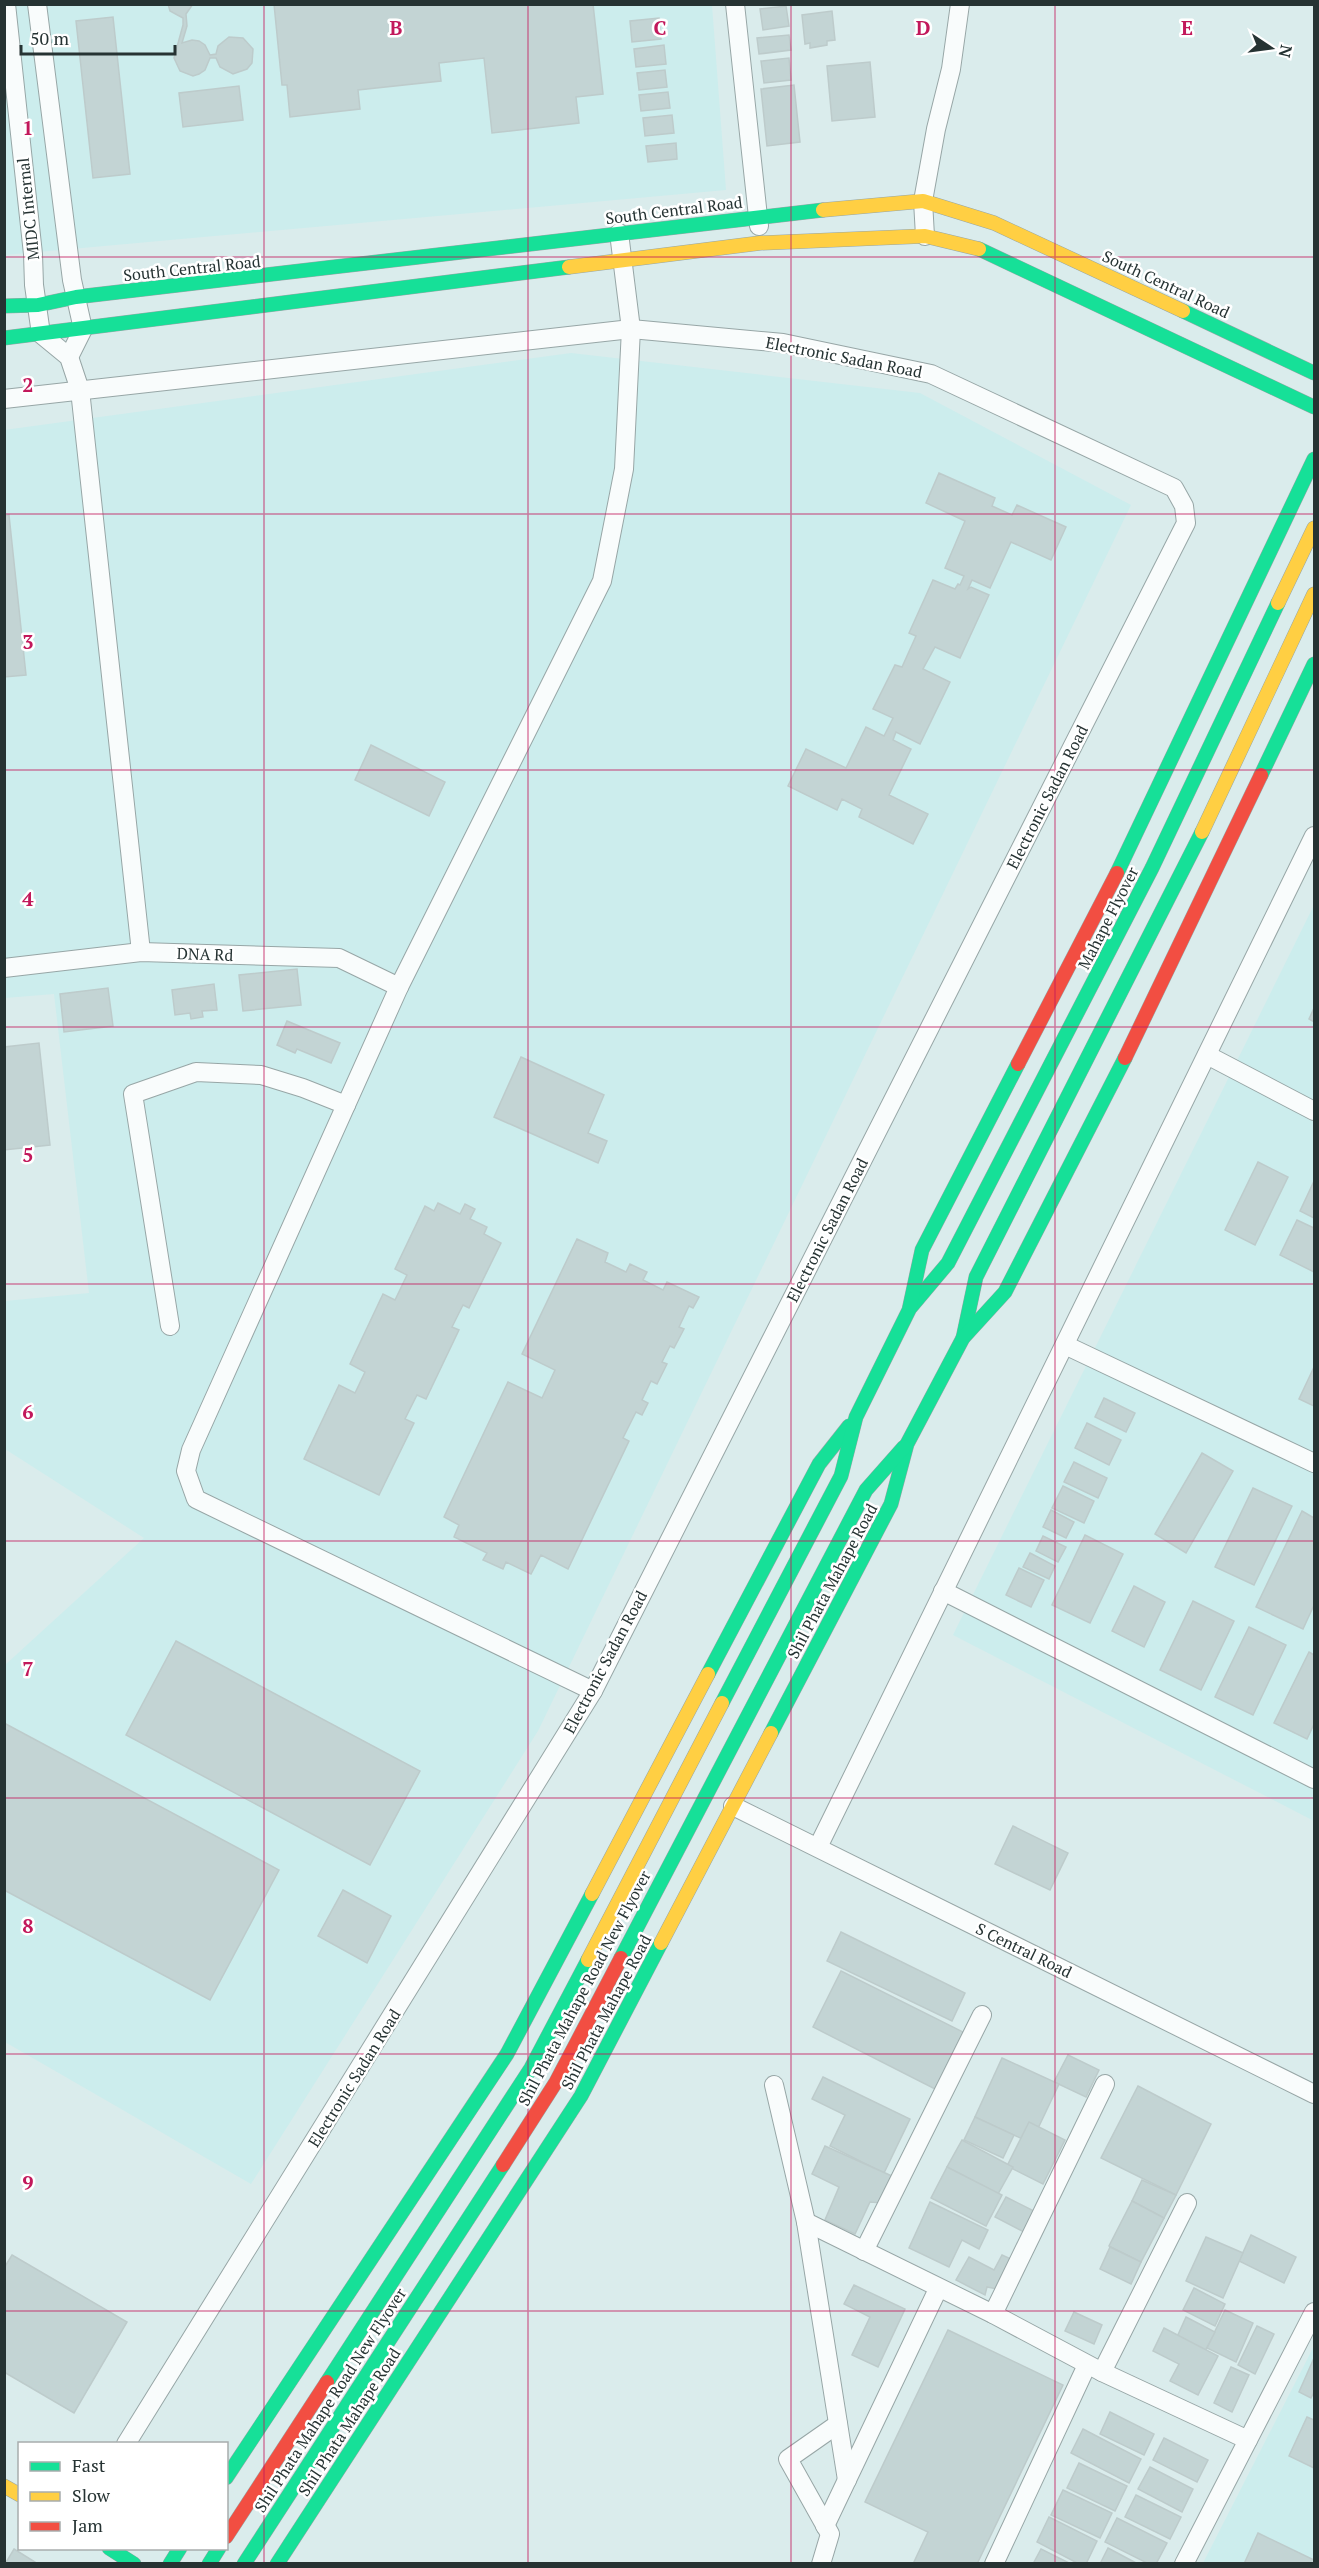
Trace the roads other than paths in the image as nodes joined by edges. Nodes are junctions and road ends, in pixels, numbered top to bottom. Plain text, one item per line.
1 (6, 4) edge
2 (37, 4) edge
3 (735, 4) edge
4 (960, 4) edge
5 (923, 201) junction
6 (758, 216) junction
7 (619, 233) junction
8 (925, 236) junction
9 (760, 243) junction
10 (624, 260) junction
11 (76, 297) junction
12 (38, 305) junction
13 (4, 306) edge
14 (83, 329) junction
15 (631, 329) junction
16 (41, 334) junction
17 (4, 338) edge
18 (69, 357) junction
19 (1314, 373) edge
20 (80, 390) junction
21 (4, 399) edge
22 (1314, 407) edge
23 (1314, 459) edge
24 (1314, 528) edge
25 (1314, 594) edge
26 (1314, 664) edge
27 (1314, 836) edge
28 (141, 952) junction
29 (4, 968) edge
30 (399, 987) junction
31 (1207, 1055) junction
32 (346, 1105) junction
33 (1314, 1111) edge
34 (909, 1310) junction
35 (170, 1326) dead end
36 (963, 1338) junction
37 (1065, 1345) junction
38 (856, 1417) junction
39 (907, 1444) junction
40 (1314, 1463) edge
41 (943, 1591) junction
42 (593, 1691) junction
43 (1314, 1779) edge
44 (734, 1806) junction
45 (818, 1847) junction
46 (982, 2015) dead end
47 (1106, 2084) dead end
48 (774, 2085) dead end
49 (1314, 2094) edge
50 (1187, 2203) dead end
51 (806, 2222) junction
52 (864, 2251) junction
53 (938, 2289) junction
54 (1314, 2312) edge
55 (993, 2314) junction
56 (1095, 2368) junction
57 (838, 2424) junction
58 (1248, 2440) junction
59 (127, 2442) edge
60 (228, 2475) edge
61 (847, 2480) junction
62 (4, 2486) edge
63 (18, 2494) edge
64 (825, 2526) junction
65 (228, 2534) edge
66 (112, 2550) edge
67 (179, 2550) edge
68 (218, 2550) edge
69 (134, 2564) edge
70 (170, 2564) edge
71 (209, 2564) edge
72 (244, 2564) edge
73 (277, 2564) edge
74 (821, 2564) edge
75 (994, 2564) edge
76 (1184, 2564) edge

1 - 12 street, MIDC Internal
2 - 11 street
3 - 6 street
4 - 5 street
5 - 6 main road, South Central Road
5 - 8 street
5 - 19 main road, South Central Road
6 - 7 main road, South Central Road
6 - 9 street
7 - 10 street
7 - 11 main road, South Central Road
8 - 9 main road
8 - 22 main road
9 - 10 main road
10 - 14 main road
10 - 15 street
11 - 12 main road, South Central Road
11 - 14 street
12 - 13 main road, South Central Road
12 - 16 street, MIDC Internal
14 - 16 main road
14 - 18 street
15 - 20 street, Electronic Sadan Road
15 - 30 street
15 - 42 street, Electronic Sadan Road
16 - 17 main road
16 - 18 street
18 - 20 street
20 - 21 street, Electronic Sadan Road
20 - 28 street
23 - 34 main road
24 - 34 main road, Mahape Flyover
25 - 36 main road
26 - 36 main road
27 - 31 street
28 - 29 street, DNA Rd
28 - 30 street, DNA Rd
30 - 32 street
31 - 33 street
31 - 37 street
32 - 35 street
32 - 42 street
34 - 38 main road
36 - 39 main road
37 - 40 street
37 - 41 street
38 - 60 main road
38 - 65 main road, Shil Phata Mahape Road New Flyover
39 - 44 main road, Shil Phata Mahape Road
39 - 72 main road, Shil Phata Mahape Road New Flyover
41 - 43 street
41 - 45 street
42 - 59 street, Electronic Sadan Road
44 - 45 street, S Central Road
44 - 73 main road, Shil Phata Mahape Road
45 - 49 street, S Central Road
46 - 52 street
47 - 55 street
48 - 51 street
50 - 56 street
51 - 52 street
51 - 57 street
52 - 53 street
53 - 55 street
53 - 61 street
54 - 58 street
55 - 56 street
56 - 58 street
56 - 75 street
57 - 61 street
57 - 64 street
58 - 76 street
61 - 64 street
62 - 63 main road
64 - 74 street
66 - 69 main road
67 - 70 main road
68 - 71 main road

